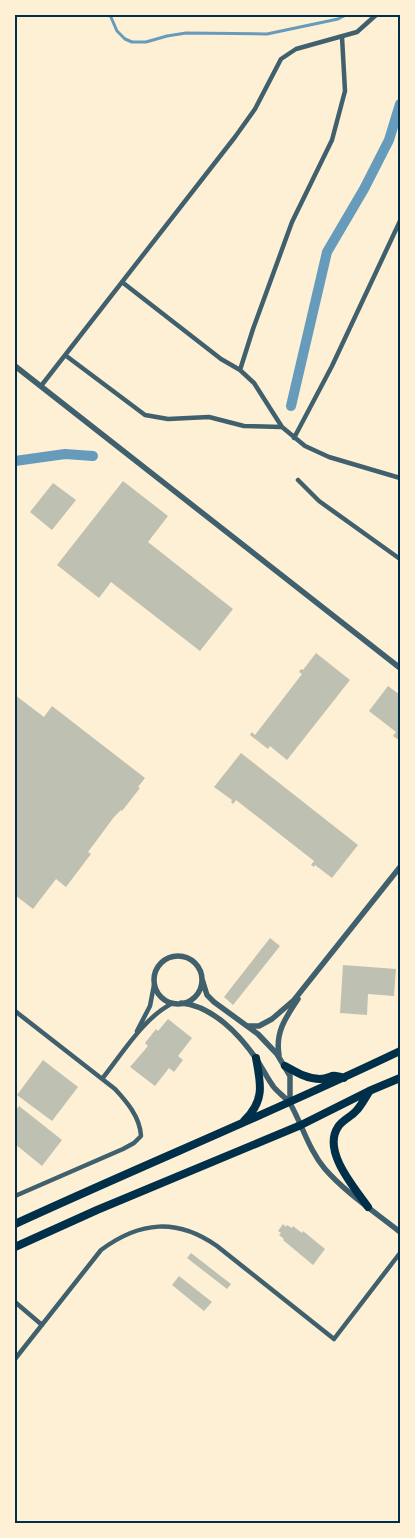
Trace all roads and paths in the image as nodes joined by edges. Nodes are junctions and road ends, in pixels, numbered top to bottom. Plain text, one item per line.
1 (376, 15) edge
2 (342, 37) junction
3 (400, 221) edge
4 (122, 282) junction
5 (65, 355) junction
6 (15, 366) edge
7 (240, 370) junction
8 (41, 386) junction
9 (282, 427) junction
10 (294, 438) junction
11 (400, 478) edge
12 (298, 480) dead end
13 (400, 560) edge
14 (400, 668) edge
15 (400, 867) edge
16 (202, 979) junction
17 (154, 985) junction
18 (306, 987) junction
19 (172, 1003) junction
20 (180, 1003) junction
21 (15, 1011) edge
22 (247, 1026) junction
23 (133, 1039) junction
24 (400, 1051) edge
25 (279, 1057) junction
26 (256, 1058) junction
27 (286, 1066) junction
28 (344, 1078) junction
29 (400, 1078) edge
30 (102, 1079) junction
31 (369, 1091) junction
32 (290, 1103) junction
33 (239, 1125) junction
34 (301, 1125) junction
35 (15, 1196) edge
36 (368, 1207) junction
37 (15, 1224) edge
38 (400, 1232) edge
39 (15, 1247) edge
40 (400, 1253) edge
41 (15, 1302) edge
42 (42, 1325) junction
43 (15, 1359) edge

1 - 2 street
2 - 4 street
2 - 7 street
3 - 10 street
4 - 5 street
4 - 7 street
5 - 8 street
5 - 9 street
6 - 8 street
7 - 9 street
8 - 14 street
9 - 10 street
10 - 11 street
12 - 13 street
15 - 18 street
16 - 17 street
16 - 20 street
16 - 22 street
17 - 19 street
17 - 23 street
18 - 22 street
18 - 25 street
19 - 20 street
19 - 23 street
20 - 26 street
21 - 30 street
22 - 25 street
23 - 30 street
24 - 28 highway
25 - 27 street
26 - 32 street
26 - 33 highway
27 - 28 highway
27 - 32 street
28 - 32 highway
29 - 31 highway
30 - 35 street
31 - 34 highway
31 - 36 highway
32 - 33 highway
32 - 34 street
33 - 37 highway
34 - 36 street
34 - 39 highway
36 - 38 street
40 - 42 street
41 - 42 street
42 - 43 street

